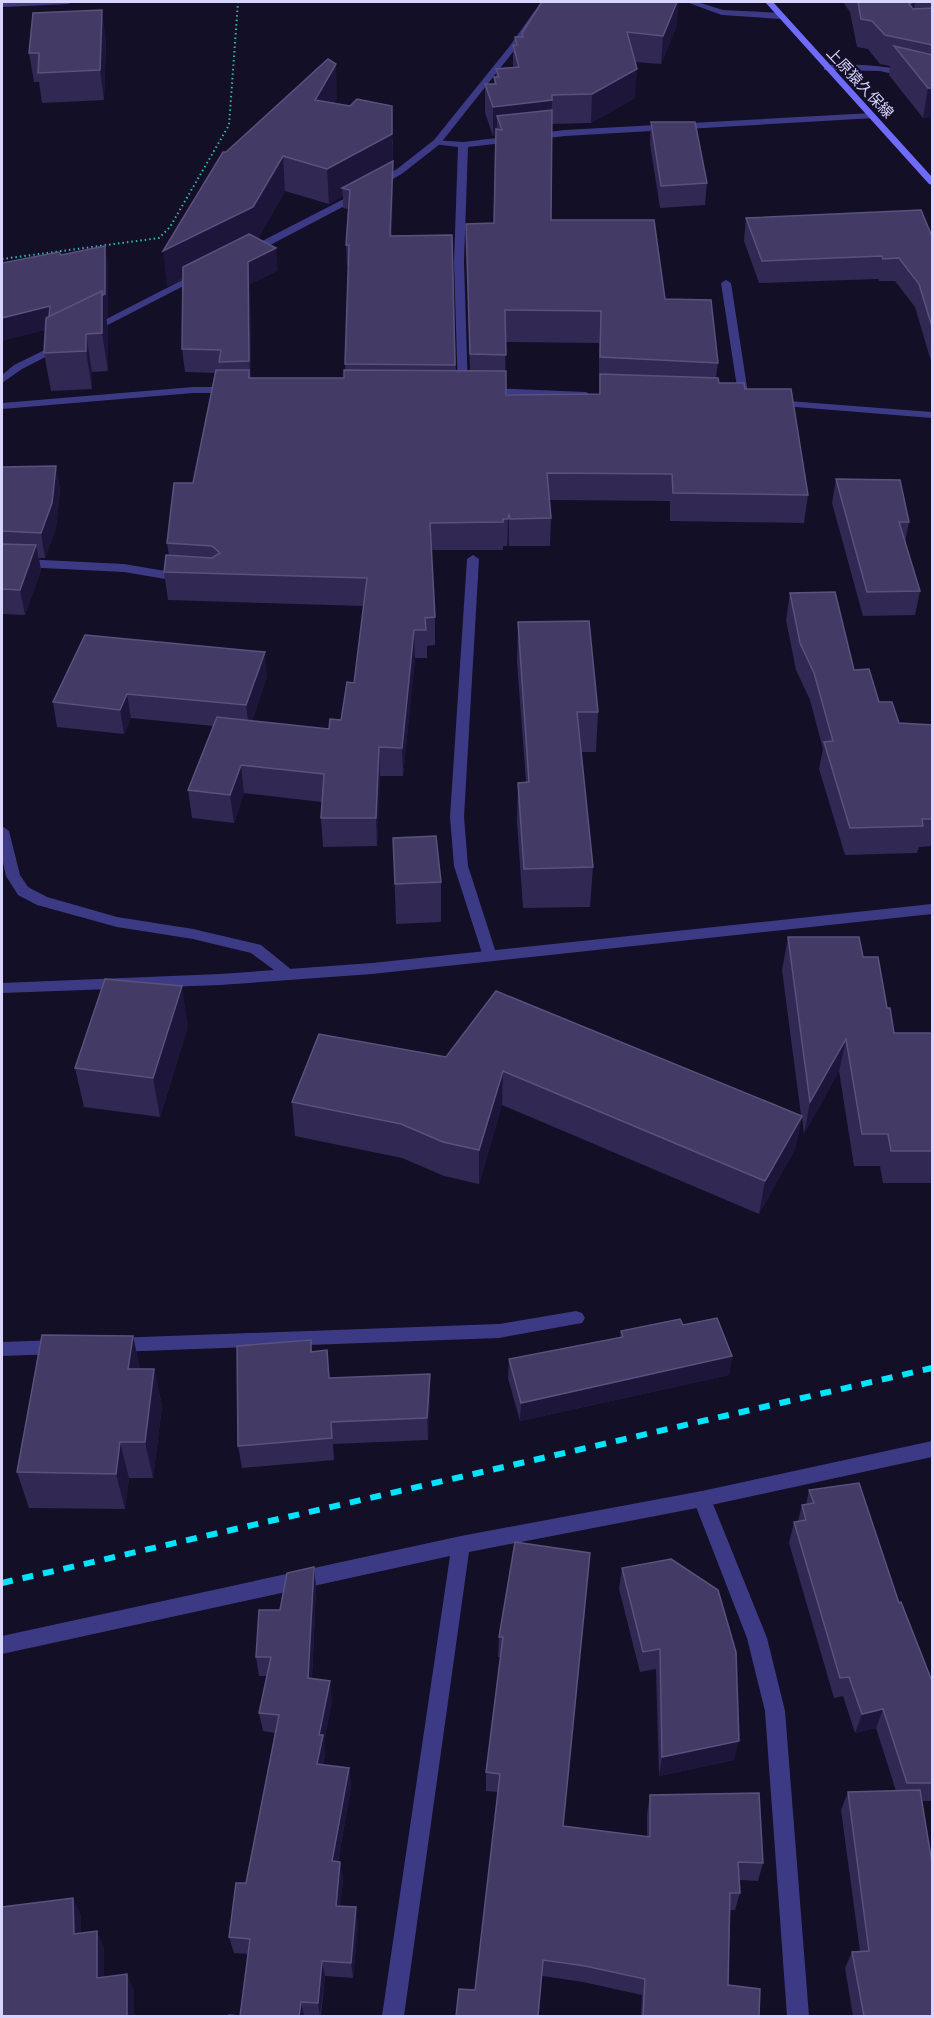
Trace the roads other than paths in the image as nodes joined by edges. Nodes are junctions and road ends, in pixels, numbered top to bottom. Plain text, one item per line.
1 (68, 2) edge
2 (544, 2) edge
3 (690, 2) edge
4 (769, 2) edge
5 (2, 5) edge
6 (781, 16) junction
7 (826, 68) junction
8 (933, 80) edge
9 (872, 116) junction
10 (437, 142) junction
11 (463, 145) junction
12 (933, 182) edge
13 (240, 256) edge
14 (208, 272) edge
15 (726, 283) dead end
16 (82, 335) edge
17 (71, 340) edge
18 (2, 380) edge
19 (240, 390) edge
20 (603, 395) edge
21 (2, 406) edge
22 (933, 415) edge
23 (473, 559) dead end
24 (2, 562) edge
25 (193, 578) edge
26 (2, 831) edge
27 (933, 909) edge
28 (490, 956) junction
29 (291, 975) junction
30 (2, 988) edge
31 (576, 1318) dead end
32 (96, 1345) edge
33 (73, 1346) edge
34 (2, 1348) edge
35 (933, 1449) edge
36 (702, 1499) junction
37 (461, 1545) junction
38 (2, 1645) edge
39 (393, 2016) edge
40 (798, 2016) edge

1 - 5 street
2 - 10 street
3 - 6 street
4 - 6 main road, 上原猿久保線
6 - 7 main road, 上原猿久保線
7 - 8 street
7 - 9 main road, 上原猿久保線
9 - 11 street
9 - 12 main road, 上原猿久保線
10 - 11 street
10 - 13 street
11 - 20 street
14 - 16 street
15 - 22 street
17 - 18 street
19 - 21 street
23 - 28 street
24 - 25 street
26 - 29 street
27 - 28 street
28 - 29 street
29 - 30 street
31 - 32 street
33 - 34 street
35 - 36 street
36 - 37 street
36 - 40 street
37 - 38 street
37 - 39 street

